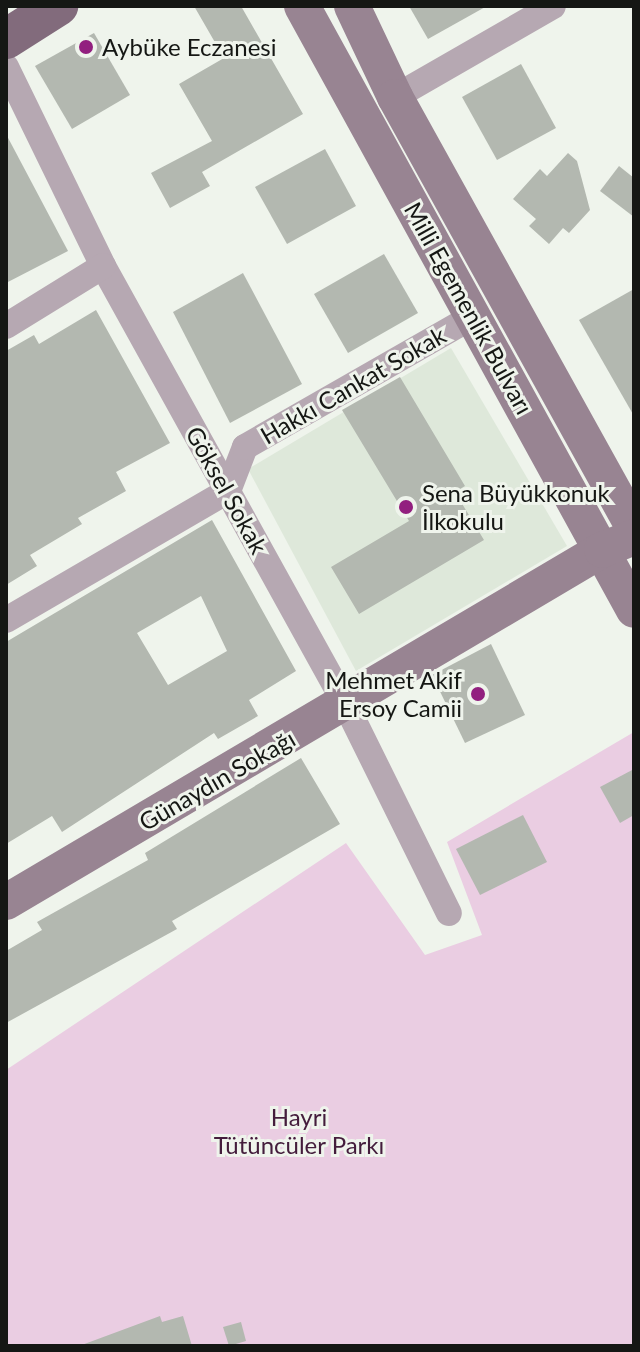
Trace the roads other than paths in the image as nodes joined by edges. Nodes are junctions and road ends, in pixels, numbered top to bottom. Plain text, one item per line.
1 (58, 6) edge
2 (302, 6) edge
3 (352, 6) edge
4 (553, 6) edge
5 (6, 39) edge
6 (6, 67) edge
7 (395, 97) junction
8 (103, 266) junction
9 (474, 316) junction
10 (6, 326) edge
11 (228, 491) junction
12 (634, 529) edge
13 (618, 543) edge
14 (634, 610) edge
15 (6, 620) edge
16 (346, 705) junction
17 (6, 902) edge
18 (449, 913) dead end

1 - 5 main road
2 - 9 main road, Milli Egemenlik Bulvarı
3 - 7 main road, Milli Egemenlik Bulvarı
4 - 7 street
6 - 8 street, Göksel Sokak
7 - 12 main road, Milli Egemenlik Bulvarı
8 - 10 street
8 - 11 street, Göksel Sokak
9 - 11 street, Hakkı Cankat Sokak
9 - 13 main road, Milli Egemenlik Bulvarı
11 - 15 street
11 - 16 street, Göksel Sokak
13 - 14 main road, Milli Egemenlik Bulvarı
13 - 16 main road, Günaydın Sokağı
16 - 17 main road, Günaydın Sokağı
16 - 18 street, Göksel Sokak

